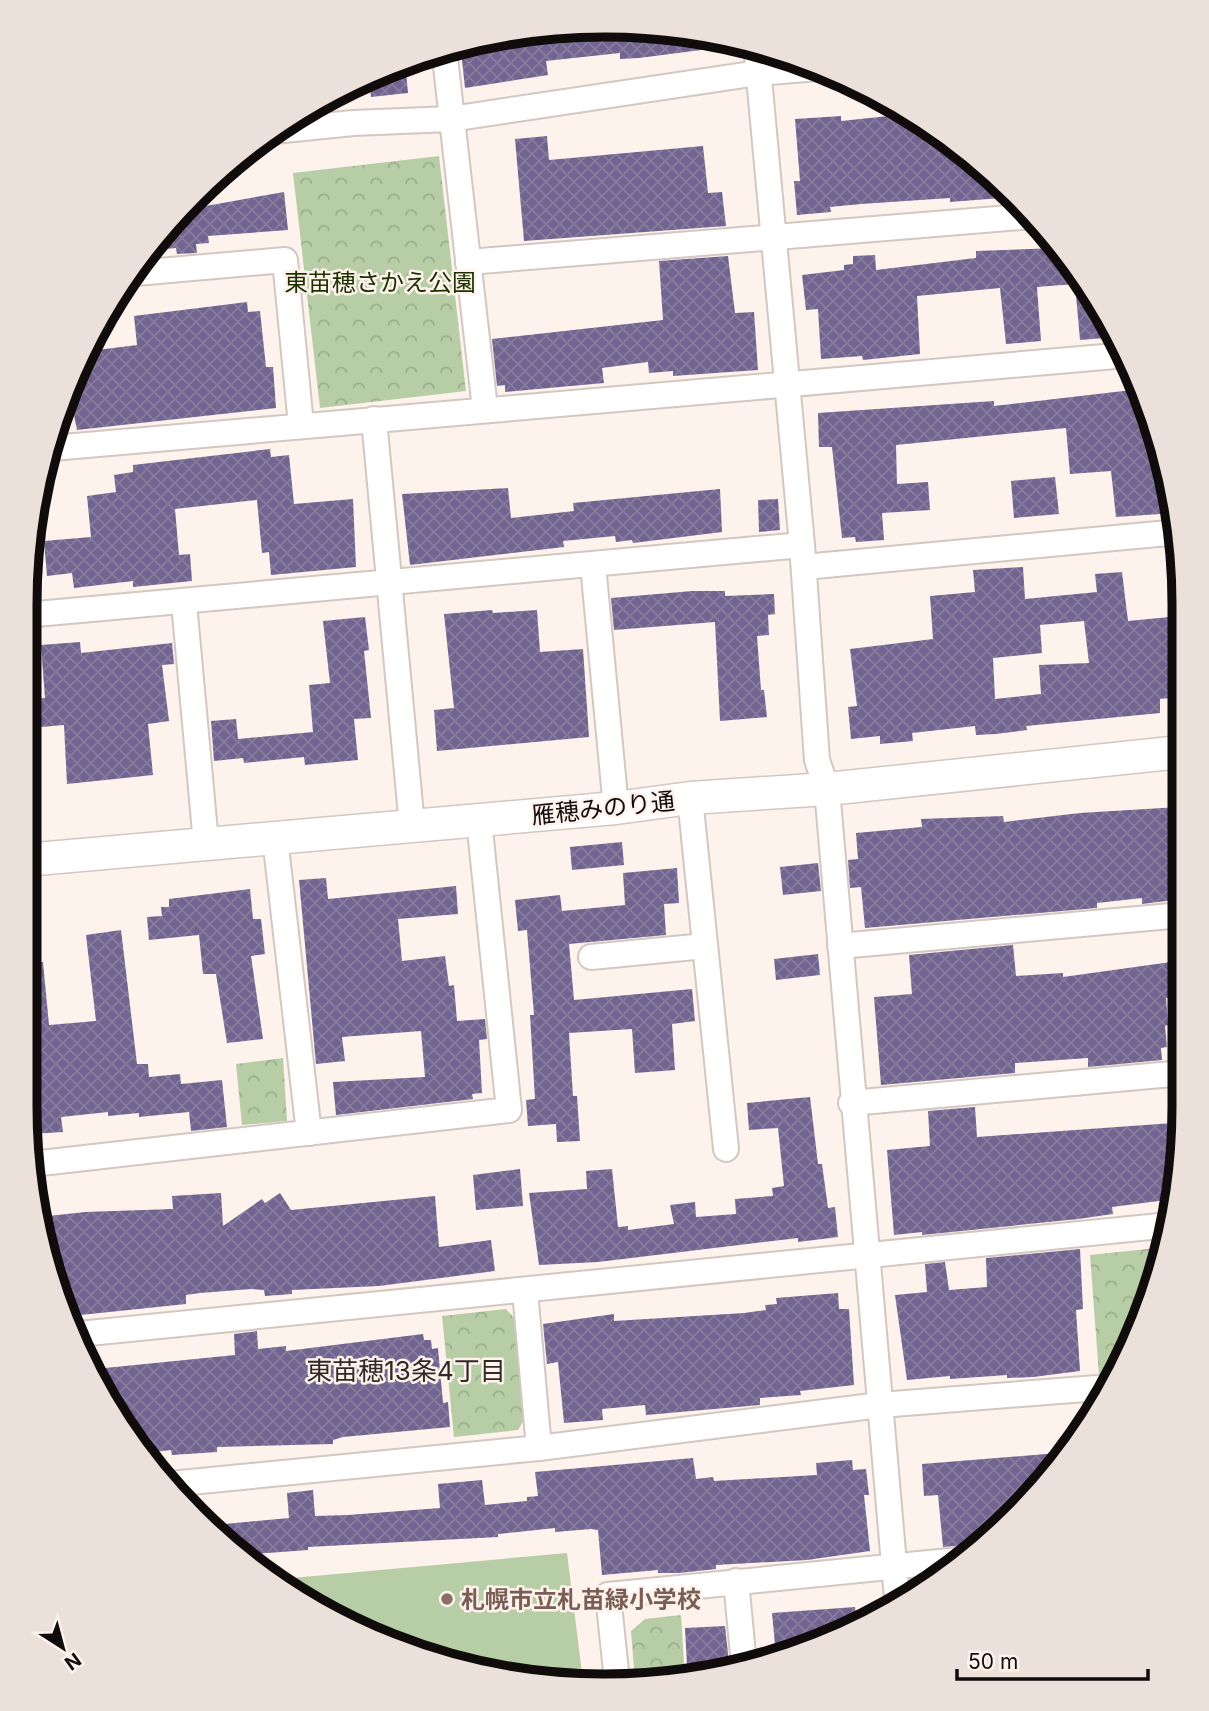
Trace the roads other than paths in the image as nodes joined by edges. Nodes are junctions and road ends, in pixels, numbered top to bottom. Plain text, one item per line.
1 (757, 58) edge
2 (445, 60) edge
3 (794, 70) edge
4 (758, 72) junction
5 (319, 114) edge
6 (451, 119) junction
7 (320, 126) junction
8 (294, 129) edge
9 (1019, 217) edge
10 (775, 237) junction
11 (468, 262) junction
12 (144, 272) edge
13 (1115, 356) edge
14 (788, 383) junction
15 (485, 409) junction
16 (374, 419) junction
17 (300, 425) junction
18 (59, 447) edge
19 (1167, 533) edge
20 (803, 556) junction
21 (593, 565) junction
22 (389, 583) junction
23 (184, 603) junction
24 (37, 614) edge
25 (1172, 753) edge
26 (827, 789) junction
27 (690, 798) junction
28 (616, 808) junction
29 (479, 820) junction
30 (412, 826) junction
31 (275, 838) junction
32 (206, 844) junction
33 (37, 859) edge
34 (1172, 916) edge
35 (705, 946) junction
36 (840, 946) junction
37 (590, 957) dead end
38 (1172, 1074) edge
39 (852, 1103) junction
40 (309, 1133) junction
41 (726, 1149) dead end
42 (40, 1163) edge
43 (1159, 1226) edge
44 (865, 1257) junction
45 (524, 1291) junction
46 (84, 1333) edge
47 (1097, 1388) edge
48 (880, 1405) junction
49 (539, 1448) junction
50 (180, 1483) edge
51 (944, 1561) edge
52 (893, 1565) junction
53 (736, 1581) junction
54 (896, 1593) edge
55 (743, 1657) edge
56 (616, 1674) edge

1 - 4 street
2 - 6 street
3 - 4 street
4 - 6 street
4 - 10 street
5 - 7 street
6 - 7 street
6 - 11 street
7 - 8 street
9 - 10 street
10 - 11 street
10 - 14 street
11 - 15 street
12 - 17 street
13 - 14 street
14 - 15 street
14 - 20 street
15 - 16 street
16 - 17 street
16 - 22 street
17 - 18 street
19 - 20 street
20 - 21 street
20 - 26 street
21 - 22 street
21 - 28 street
22 - 23 street
22 - 30 street
23 - 24 street
23 - 32 street
25 - 26 street, 雁穂みのり通
26 - 27 street, 雁穂みのり通
26 - 36 street
27 - 28 street, 雁穂みのり通
27 - 35 street
28 - 29 street, 雁穂みのり通
29 - 30 street, 雁穂みのり通
29 - 40 street
30 - 31 street, 雁穂みのり通
31 - 32 street, 雁穂みのり通
31 - 40 street
32 - 33 street, 雁穂みのり通
34 - 36 street
35 - 37 street
35 - 41 street
36 - 39 street
38 - 39 street
39 - 44 street
40 - 42 street
43 - 44 street
44 - 45 street
44 - 48 street
45 - 46 street
45 - 49 street
47 - 48 street
48 - 49 street
48 - 52 street
49 - 50 street
51 - 52 street
52 - 53 street
52 - 54 street
53 - 55 street
53 - 56 street

